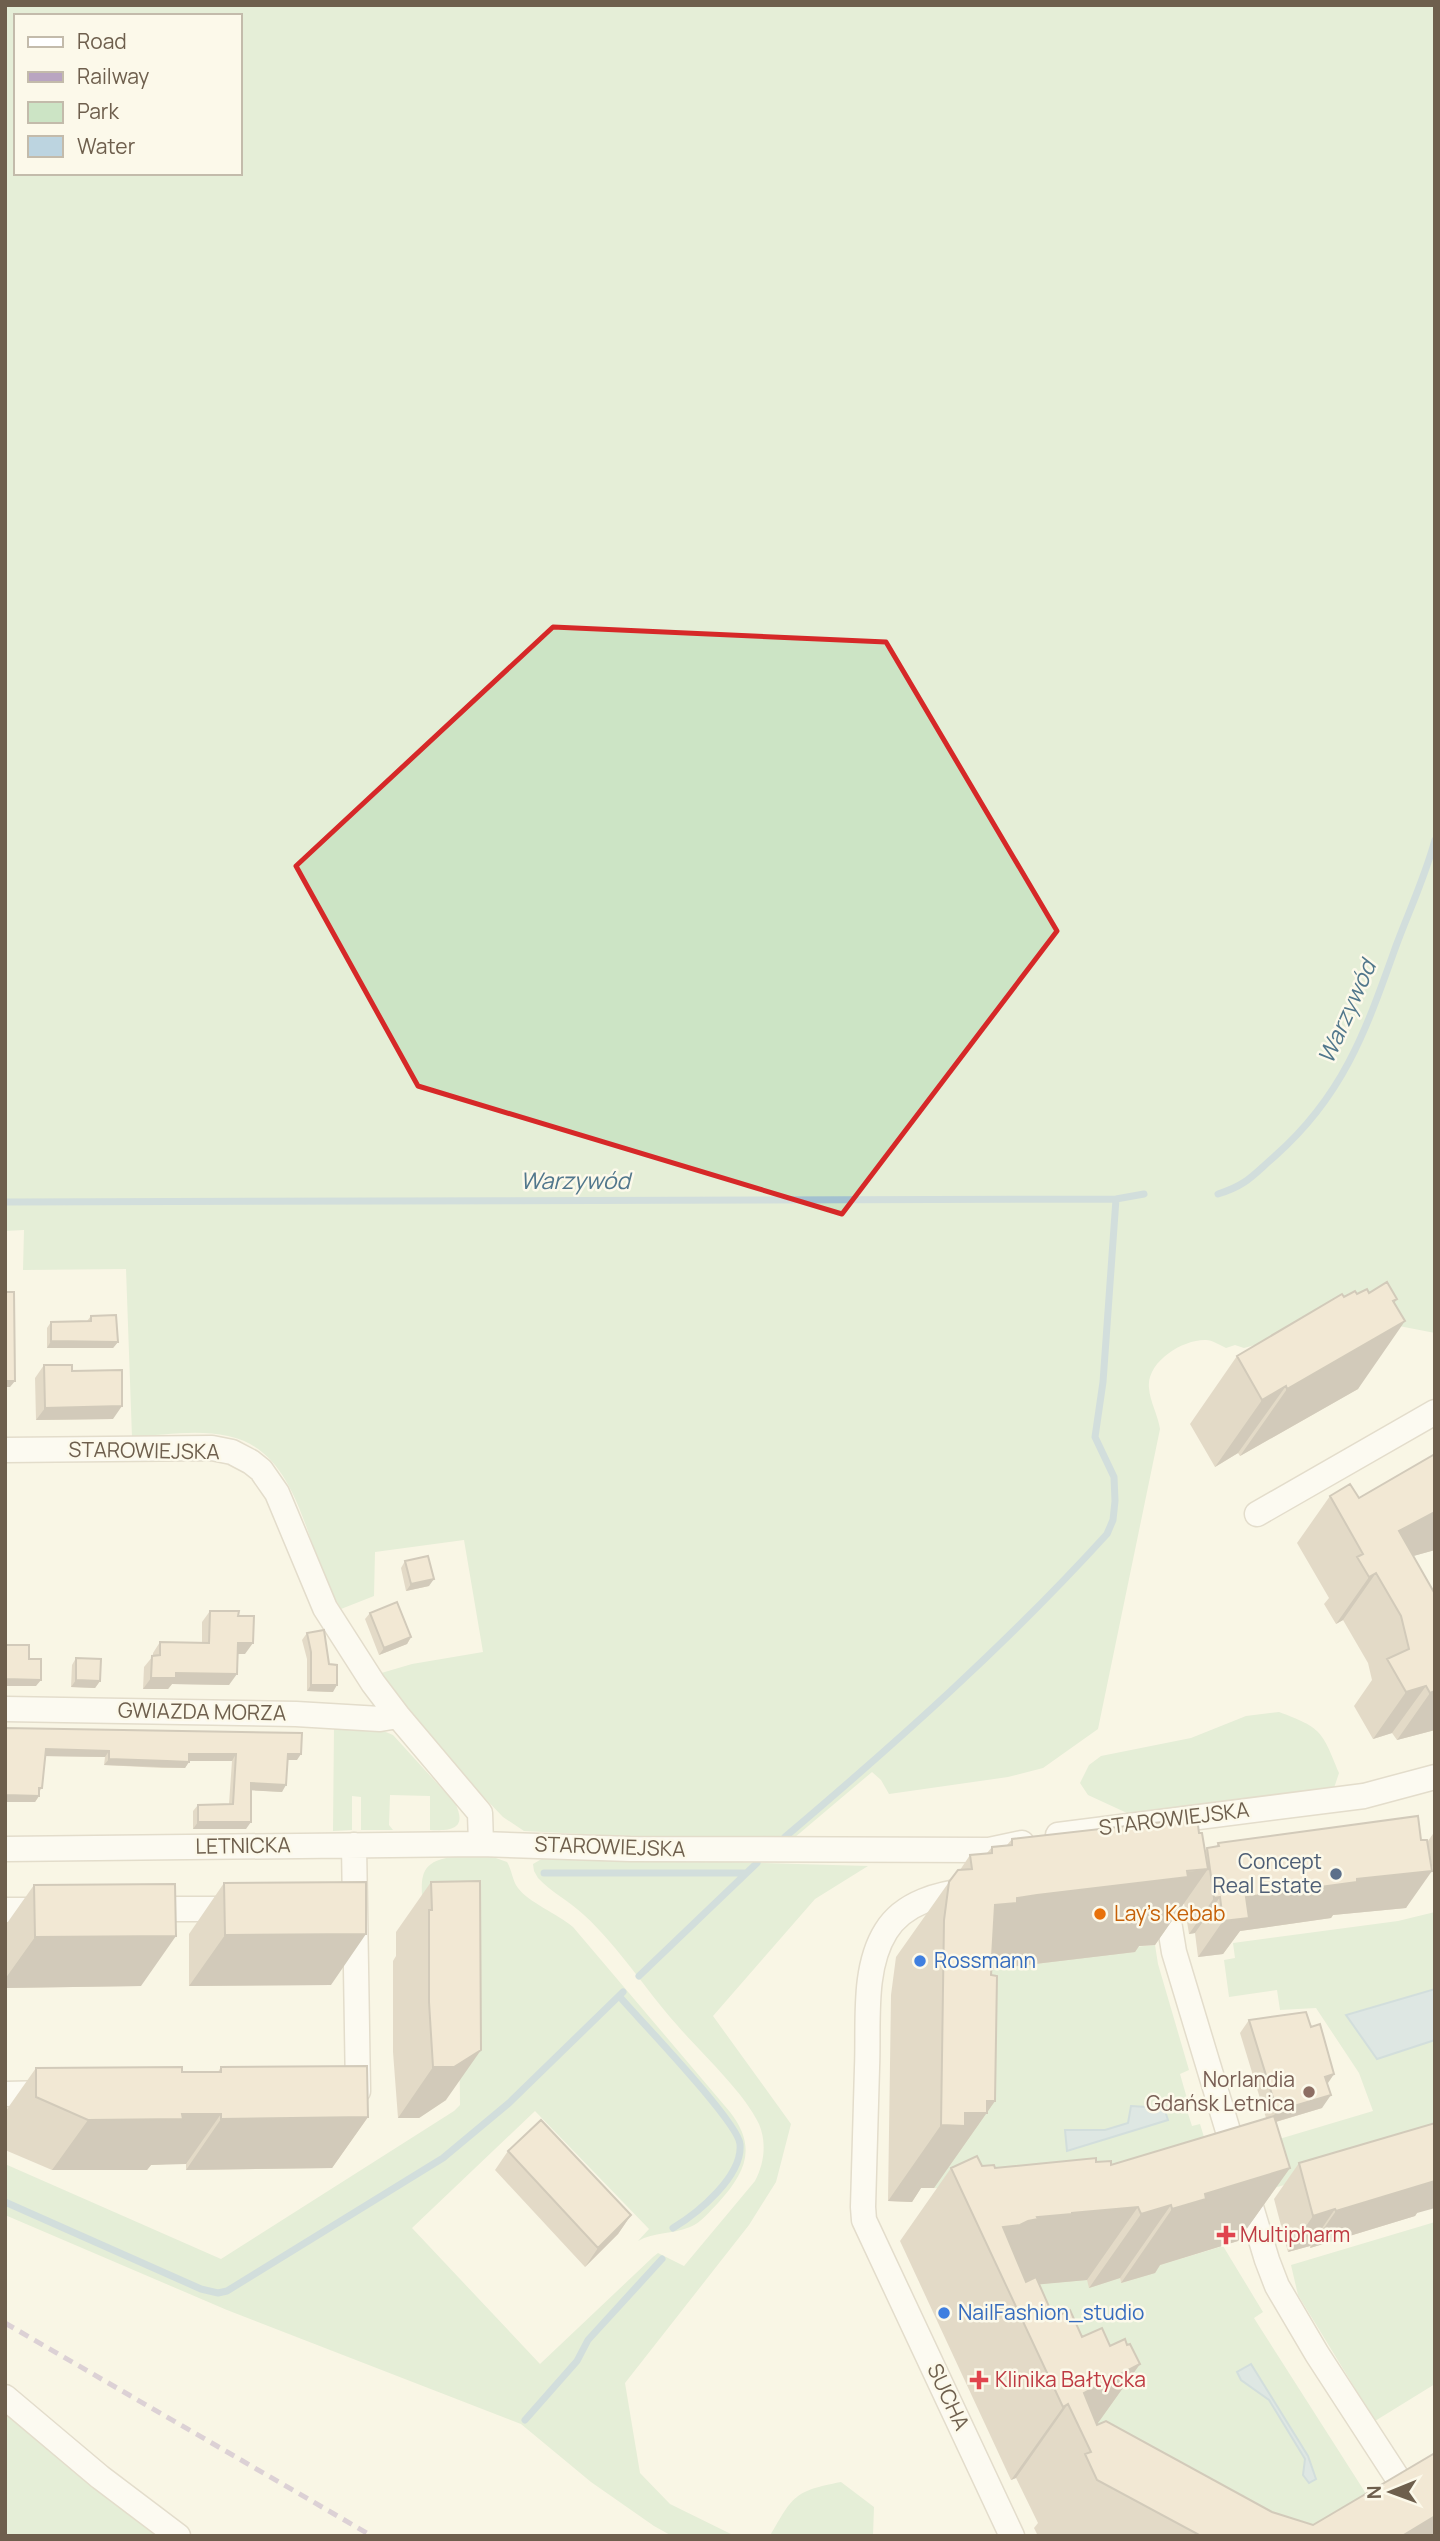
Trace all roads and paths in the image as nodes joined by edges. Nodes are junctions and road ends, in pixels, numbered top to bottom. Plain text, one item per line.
1 (1435, 1412) edge
2 (5, 1450) edge
3 (1257, 1514) dead end
4 (5, 1709) edge
5 (398, 1716) junction
6 (1435, 1777) edge
7 (481, 1844) junction
8 (1158, 1844) junction
9 (354, 1845) junction
10 (5, 1849) edge
11 (993, 1887) edge
12 (328, 1908) edge
13 (355, 1908) junction
14 (120, 1909) edge
15 (262, 1909) edge
16 (5, 1910) edge
17 (69, 1910) edge
18 (332, 2091) edge
19 (77, 2093) edge
20 (5, 2094) edge
21 (5, 2397) edge
22 (1435, 2532) edge
23 (178, 2536) edge
24 (1012, 2536) edge

1 - 3 street
2 - 5 street, STAROWIEJSKA
4 - 5 street, GWIAZDA MORZA
5 - 7 street, STAROWIEJSKA
6 - 8 street, STAROWIEJSKA
7 - 8 street, STAROWIEJSKA
7 - 9 street, LETNICKA
8 - 22 street
9 - 10 street, LETNICKA
9 - 13 street
11 - 24 street, SUCHA
12 - 13 street
13 - 18 street
14 - 15 street
16 - 17 street
19 - 20 street
21 - 23 street

